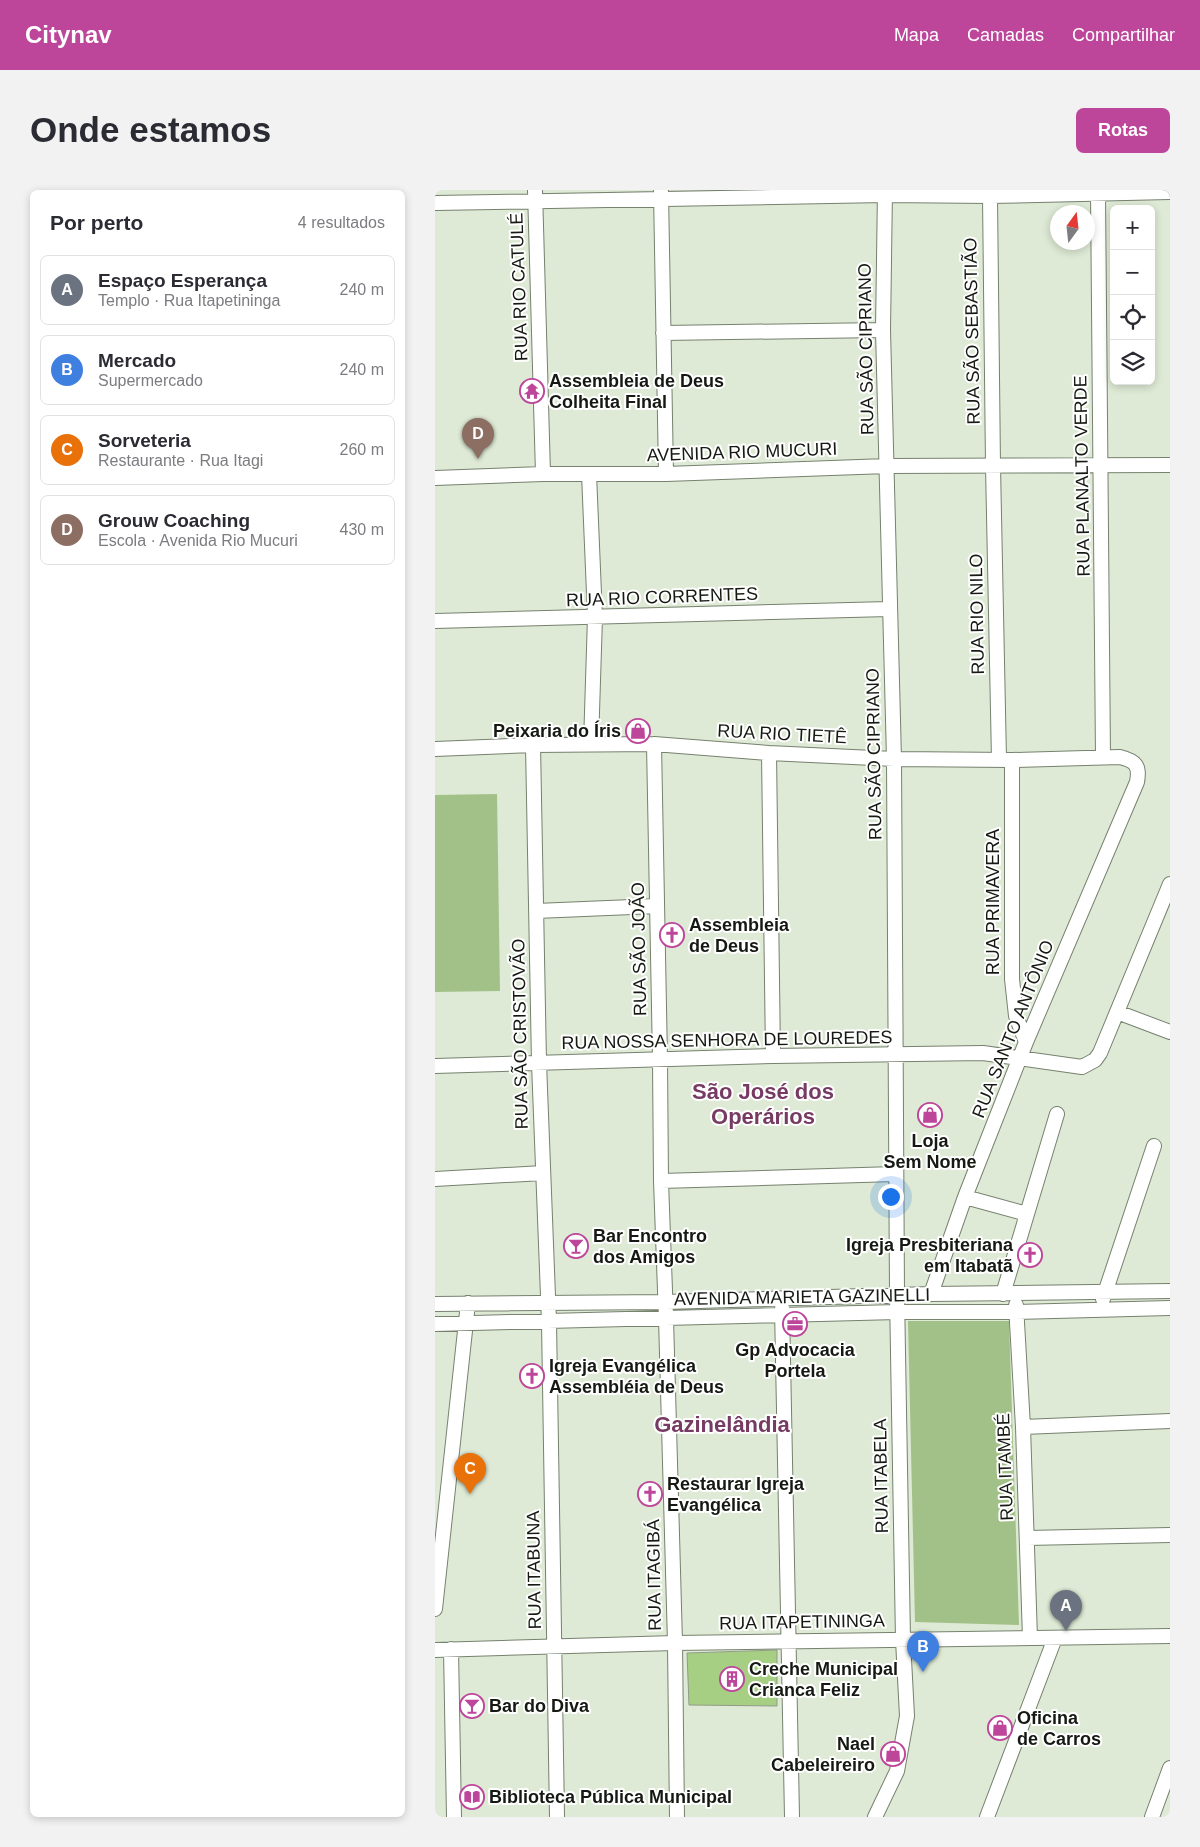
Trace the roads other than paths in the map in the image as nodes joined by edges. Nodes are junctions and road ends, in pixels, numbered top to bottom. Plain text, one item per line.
1 (885, 192) edge
2 (1170, 192) edge
3 (1098, 194) junction
4 (536, 195) edge
5 (661, 195) edge
6 (990, 196) junction
7 (435, 203) edge
8 (883, 330) junction
9 (663, 333) junction
10 (1170, 465) edge
11 (887, 466) junction
12 (993, 466) junction
13 (1101, 466) junction
14 (543, 474) junction
15 (589, 474) junction
16 (666, 474) junction
17 (435, 478) edge
18 (889, 609) junction
19 (595, 617) junction
20 (435, 621) edge
21 (591, 744) junction
22 (654, 744) junction
23 (533, 745) junction
24 (435, 749) edge
25 (769, 753) junction
26 (1103, 757) junction
27 (893, 759) junction
28 (1006, 760) junction
29 (1137, 782) joint
30 (1170, 884) edge
31 (1167, 903) edge
32 (656, 906) junction
33 (537, 911) junction
34 (1117, 1012) junction
35 (1170, 1032) edge
36 (1026, 1042) junction
37 (895, 1055) junction
38 (773, 1056) junction
39 (1020, 1057) junction
40 (660, 1060) junction
41 (539, 1063) junction
42 (435, 1066) edge
43 (1057, 1114) dead end
44 (1154, 1146) dead end
45 (543, 1173) junction
46 (895, 1174) junction
47 (435, 1179) edge
48 (661, 1181) junction
49 (965, 1197) junction
50 (1027, 1214) junction
51 (1170, 1291) edge
52 (1105, 1292) junction
53 (931, 1294) junction
54 (1009, 1294) junction
55 (897, 1295) junction
56 (781, 1298) junction
57 (548, 1302) junction
58 (665, 1302) junction
59 (469, 1303) junction
60 (435, 1304) edge
61 (1170, 1308) edge
62 (1101, 1309) junction
63 (897, 1312) junction
64 (1016, 1312) junction
65 (782, 1316) junction
66 (666, 1318) junction
67 (549, 1322) junction
68 (466, 1323) junction
69 (435, 1324) edge
70 (1170, 1421) edge
71 (1023, 1427) junction
72 (1170, 1535) edge
73 (1027, 1538) junction
74 (435, 1609) edge
75 (1170, 1636) edge
76 (1030, 1638) junction
77 (1055, 1638) junction
78 (903, 1640) junction
79 (789, 1641) junction
80 (675, 1643) junction
81 (554, 1645) junction
82 (451, 1649) junction
83 (435, 1650) edge
84 (1170, 1768) edge
85 (454, 1817) edge
86 (557, 1817) edge
87 (677, 1817) edge
88 (792, 1817) edge
89 (875, 1817) edge
90 (987, 1817) edge
91 (1151, 1817) edge

1 - 5 street
1 - 6 street
1 - 8 street, RUA SÃO CIPRIANO
2 - 3 street
3 - 6 street
3 - 13 street, RUA PLANALTO VERDE
4 - 5 street
4 - 7 street
4 - 14 street, RUA RIO CATULÉ
5 - 9 street
6 - 12 street, RUA SÃO SEBASTIÃO
8 - 9 street
8 - 11 street, RUA SÃO CIPRIANO
9 - 16 street
10 - 13 street, AVENIDA RIO MUCURI
11 - 12 street, AVENIDA RIO MUCURI
11 - 16 street, AVENIDA RIO MUCURI
11 - 18 street, RUA SÃO CIPRIANO
12 - 13 street, AVENIDA RIO MUCURI
12 - 28 street, RUA RIO NILO
13 - 26 street, RUA PLANALTO VERDE
14 - 15 street, AVENIDA RIO MUCURI
14 - 17 street, AVENIDA RIO MUCURI
15 - 16 street, AVENIDA RIO MUCURI
15 - 19 street
18 - 19 street, RUA RIO CORRENTES
18 - 27 street, RUA SÃO CIPRIANO
19 - 20 street, RUA RIO CORRENTES
19 - 21 street
21 - 22 street, RUA RIO TIETÊ
21 - 23 street, RUA RIO TIETÊ
22 - 25 street, RUA RIO TIETÊ
22 - 32 street, RUA SÃO JOÃO
23 - 24 street, RUA RIO TIETÊ
23 - 33 street, RUA SÃO CRISTOVÃO
25 - 27 street, RUA RIO TIETÊ
25 - 38 street
26 - 28 street, RUA RIO TIETÊ
26 - 29 street, RUA RIO TIETÊ
27 - 28 street, RUA RIO TIETÊ
27 - 37 street, RUA SÃO CIPRIANO
28 - 36 street, RUA PRIMAVERA
29 - 36 street, RUA SANTO ANTÔNIO
30 - 31 street, RUA NOSSA SENHORA DE LOUREDES
31 - 34 street, RUA NOSSA SENHORA DE LOUREDES
32 - 33 street
32 - 40 street, RUA SÃO JOÃO
33 - 41 street, RUA SÃO CRISTOVÃO
34 - 35 street
34 - 39 street, RUA NOSSA SENHORA DE LOUREDES
36 - 39 street, RUA SANTO ANTÔNIO
37 - 38 street, RUA NOSSA SENHORA DE LOUREDES
37 - 39 street, RUA NOSSA SENHORA DE LOUREDES
37 - 46 street, RUA SÃO CIPRIANO
38 - 40 street, RUA NOSSA SENHORA DE LOUREDES
39 - 49 street, RUA SANTO ANTÔNIO
40 - 41 street, RUA NOSSA SENHORA DE LOUREDES
40 - 48 street, RUA SÃO JOÃO
41 - 42 street, RUA NOSSA SENHORA DE LOUREDES
41 - 45 street, RUA SÃO CRISTOVÃO
43 - 50 street, RUA ITAMBÉ
44 - 52 street
45 - 47 street
45 - 57 street, RUA SÃO CRISTOVÃO
46 - 48 street
46 - 55 street, RUA SÃO CIPRIANO
48 - 58 street, RUA SÃO JOÃO
49 - 50 street
49 - 53 street, RUA SANTO ANTÔNIO
50 - 54 street, RUA ITAMBÉ
51 - 52 street, AVENIDA MARIETA GAZINELLI
52 - 54 street, AVENIDA MARIETA GAZINELLI
52 - 62 street
53 - 54 street, AVENIDA MARIETA GAZINELLI
53 - 55 street, AVENIDA MARIETA GAZINELLI
54 - 64 street, RUA ITAMBÉ
55 - 56 street, AVENIDA MARIETA GAZINELLI
55 - 63 street, RUA SÃO CIPRIANO
56 - 58 street, AVENIDA MARIETA GAZINELLI
56 - 65 street
57 - 58 street, AVENIDA MARIETA GAZINELLI
57 - 59 street, AVENIDA MARIETA GAZINELLI
57 - 67 street, RUA SÃO CRISTOVÃO
58 - 66 street, RUA ITAGIBÁ
59 - 60 street, AVENIDA MARIETA GAZINELLI
59 - 68 street
61 - 62 street, AVENIDA MARIETA GAZINELLI
62 - 64 street, AVENIDA MARIETA GAZINELLI
63 - 64 street, AVENIDA MARIETA GAZINELLI
63 - 65 street, AVENIDA MARIETA GAZINELLI
63 - 78 street, RUA ITABELA
64 - 71 street, RUA ITAMBÉ
65 - 66 street, AVENIDA MARIETA GAZINELLI
65 - 79 street
66 - 67 street, AVENIDA MARIETA GAZINELLI
66 - 80 street, RUA ITAGIBÁ
67 - 68 street, AVENIDA MARIETA GAZINELLI
67 - 81 street, RUA ITABUNA
68 - 69 street, AVENIDA MARIETA GAZINELLI
68 - 74 street
70 - 71 street
71 - 73 street, RUA ITAMBÉ
72 - 73 street
73 - 76 street, RUA ITAMBÉ
75 - 77 street, RUA ITAPETININGA
76 - 77 street, RUA ITAPETININGA
76 - 78 street, RUA ITAPETININGA
77 - 90 street
78 - 79 street, RUA ITAPETININGA
78 - 89 street, RUA ITABELA
79 - 80 street, RUA ITAPETININGA
79 - 88 street
80 - 81 street, RUA ITAPETININGA
80 - 87 street, RUA ITAGIBÁ
81 - 82 street, RUA ITAPETININGA
81 - 86 street, RUA ITABUNA
82 - 83 street, RUA ITAPETININGA
82 - 85 street
84 - 91 street

